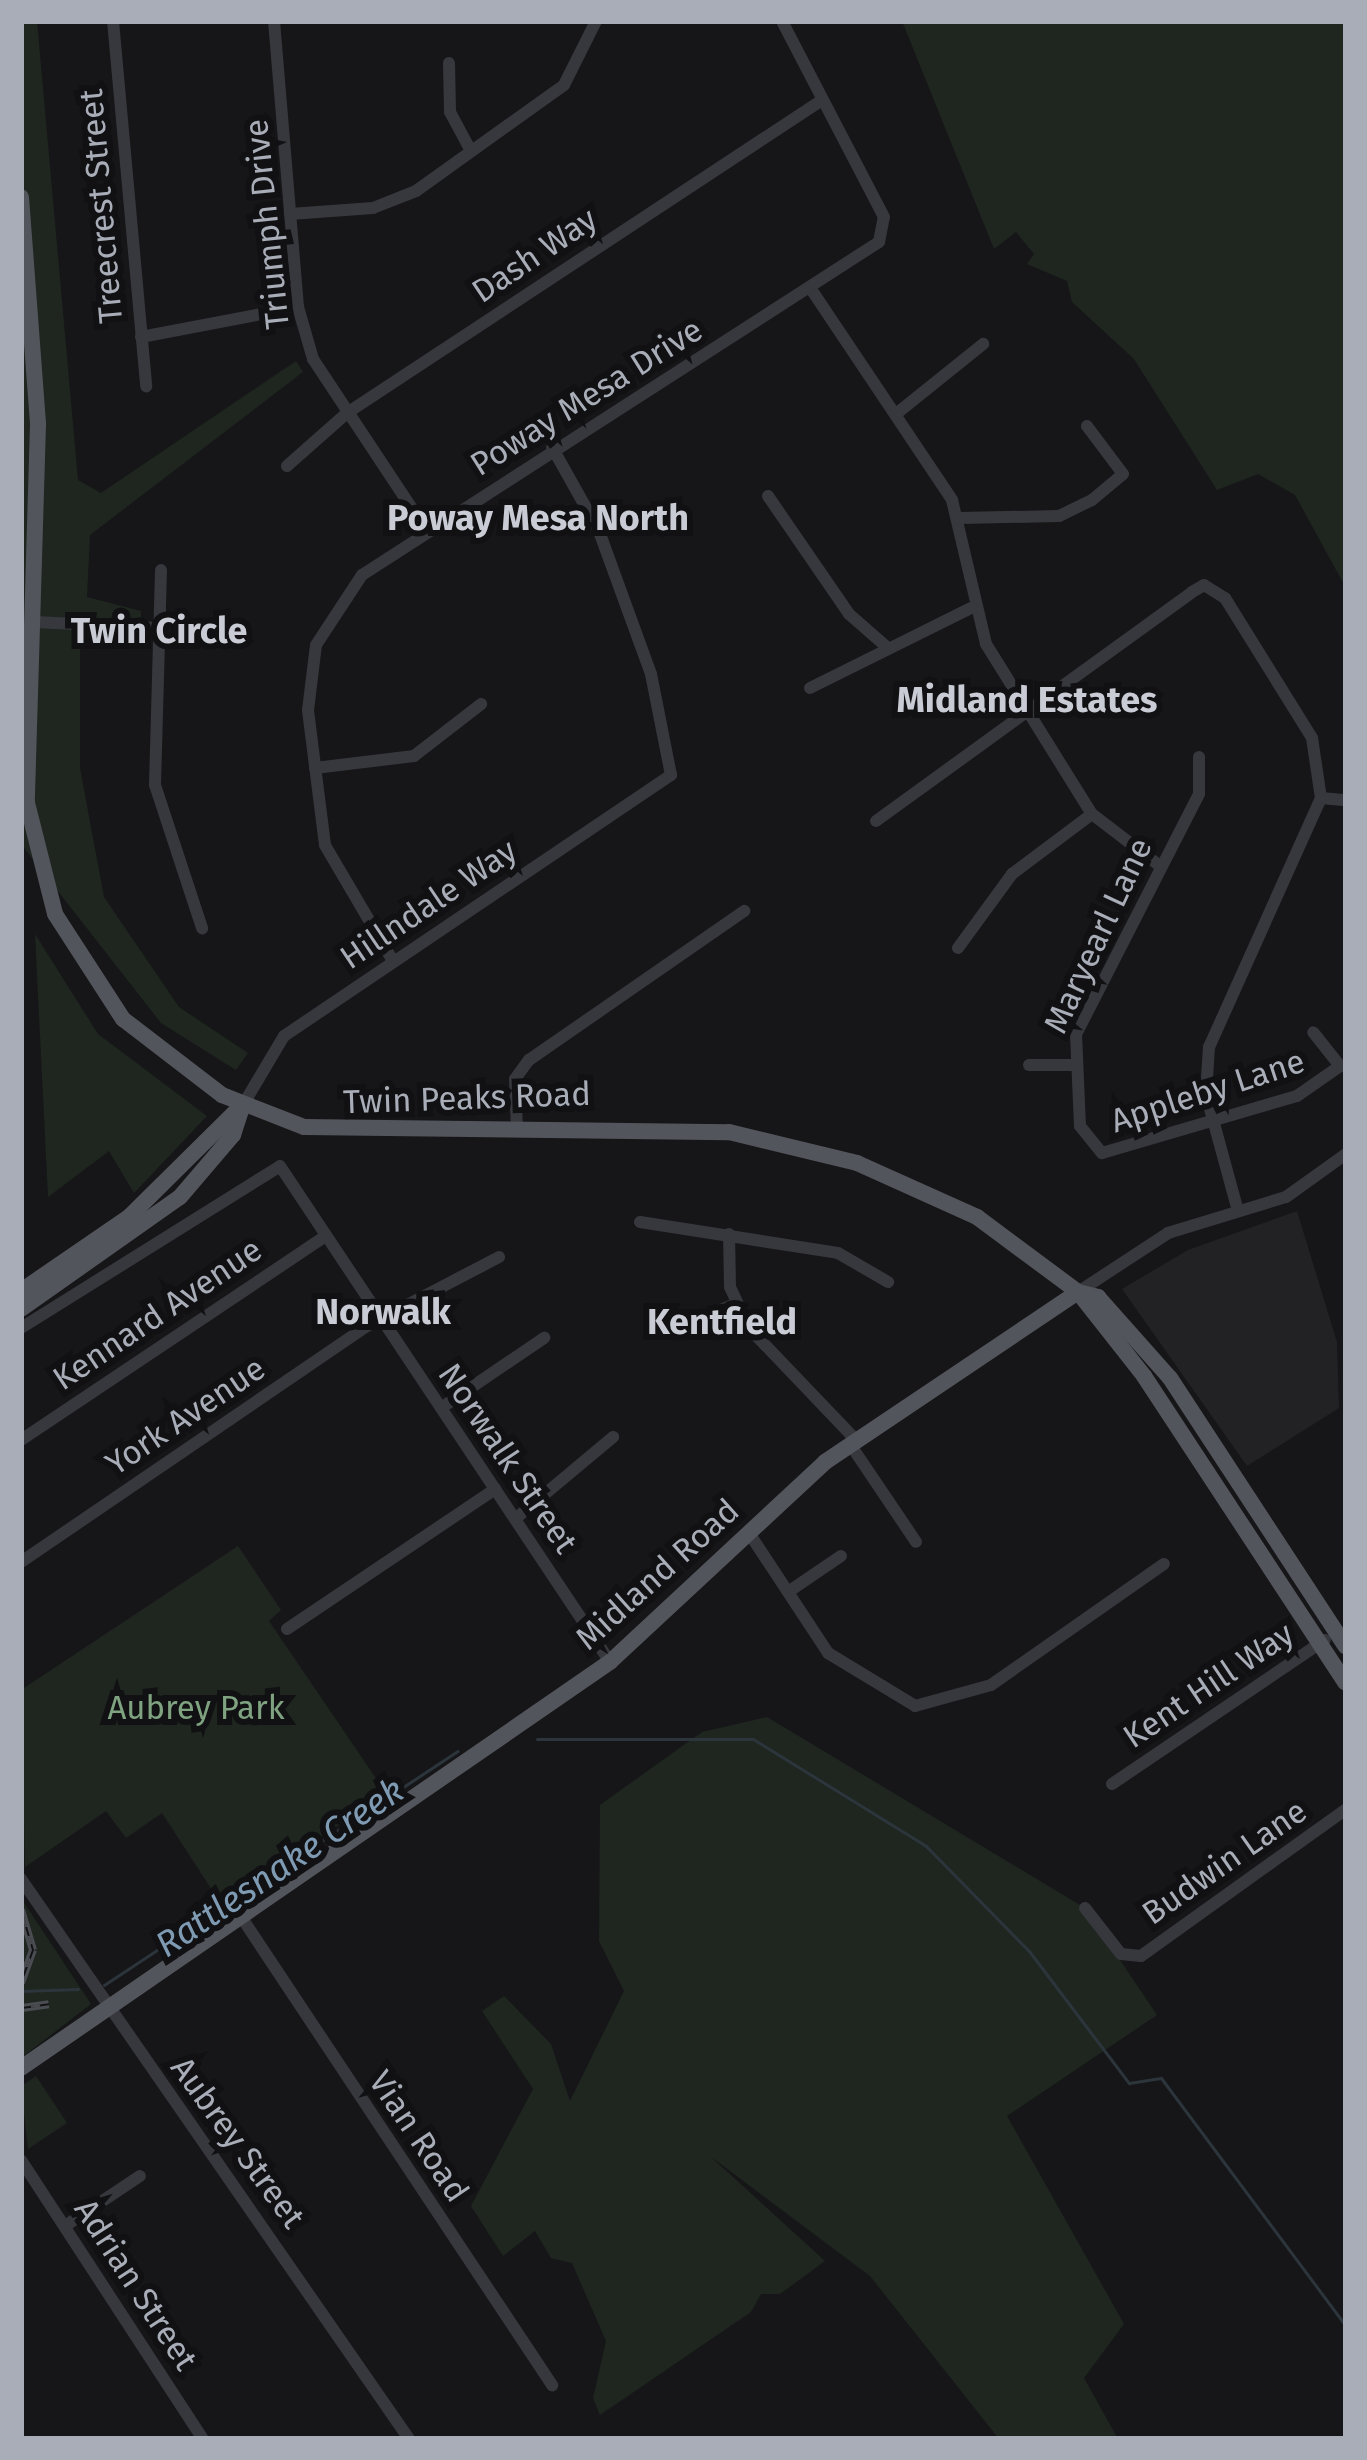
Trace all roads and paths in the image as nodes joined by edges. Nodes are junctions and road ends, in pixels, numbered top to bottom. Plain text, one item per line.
1 (113, 21) edge
2 (274, 21) edge
3 (596, 21) edge
4 (782, 21) edge
5 (449, 63) dead end
6 (822, 100) junction
7 (471, 152) junction
8 (21, 197) edge
9 (290, 214) junction
10 (811, 289) junction
11 (298, 307) junction
12 (141, 337) junction
13 (983, 344) dead end
14 (28, 357) edge
15 (146, 386) dead end
16 (347, 413) junction
17 (896, 414) junction
18 (1087, 426) dead end
19 (552, 447) junction
20 (287, 466) dead end
21 (768, 496) dead end
22 (959, 518) junction
23 (427, 531) junction
24 (161, 570) dead end
25 (971, 608) junction
26 (35, 622) junction
27 (158, 628) junction
28 (888, 648) junction
29 (810, 688) dead end
30 (481, 704) dead end
31 (1029, 707) junction
32 (1199, 757) dead end
33 (315, 768) junction
34 (1321, 798) junction
35 (1346, 800) edge
36 (1093, 814) junction
37 (876, 821) dead end
38 (1160, 866) junction
39 (744, 911) dead end
40 (202, 928) dead end
41 (958, 948) dead end
42 (393, 961) junction
43 (1313, 1032) dead end
44 (1029, 1065) dead end
45 (1071, 1065) junction
46 (243, 1105) junction
47 (1214, 1121) junction
48 (517, 1131) junction
49 (1088, 1143) joint
50 (1346, 1154) edge
51 (1238, 1211) junction
52 (640, 1222) dead end
53 (729, 1234) junction
54 (326, 1236) junction
55 (499, 1257) dead end
56 (888, 1282) dead end
57 (21, 1291) edge
58 (1078, 1292) junction
59 (735, 1304) junction
60 (21, 1309) edge
61 (704, 1317) dead end
62 (382, 1319) junction
63 (21, 1328) edge
64 (544, 1338) dead end
65 (441, 1408) junction
66 (613, 1437) dead end
67 (21, 1440) edge
68 (853, 1442) junction
69 (495, 1489) junction
70 (515, 1519) junction
71 (749, 1533) junction
72 (916, 1542) dead end
73 (841, 1556) dead end
74 (21, 1562) edge
75 (1164, 1564) dead end
76 (788, 1592) junction
77 (287, 1629) dead end
78 (1335, 1640) edge
79 (610, 1662) junction
80 (1346, 1683) edge
81 (1112, 1784) dead end
82 (1346, 1809) edge
83 (21, 1879) edge
84 (1085, 1908) dead end
85 (242, 1918) junction
86 (108, 2009) junction
87 (21, 2068) edge
88 (21, 2160) edge
89 (140, 2176) dead end
90 (27, 2182) edge
91 (65, 2226) junction
92 (552, 2385) dead end
93 (203, 2439) edge
94 (410, 2439) edge

1 - 12 street, Treecrest Street
2 - 9 street, Triumph Drive
3 - 7 street
4 - 6 street
5 - 7 street
6 - 10 street, Poway Mesa Drive
6 - 16 street, Dash Way
7 - 9 street
8 - 14 main road, Twin Peaks Road
9 - 11 street, Triumph Drive
10 - 17 street
10 - 19 street, Poway Mesa Drive
11 - 12 street
11 - 16 street, Triumph Drive
12 - 15 street, Treecrest Street
13 - 17 street
14 - 26 main road, Twin Peaks Road
16 - 20 street, Dash Way
16 - 23 street, Triumph Drive
17 - 22 street
18 - 22 street
19 - 23 street, Poway Mesa Drive
19 - 42 street, Hillndale Way
21 - 28 street
22 - 25 street
23 - 33 street, Poway Mesa Drive
24 - 27 street
25 - 28 street
25 - 31 street
26 - 27 street
26 - 46 main road, Twin Peaks Road
27 - 40 street
28 - 29 street
30 - 33 street
31 - 34 street
31 - 36 street
31 - 37 street
32 - 38 street, Maryearl Lane
33 - 42 street, Poway Mesa Drive
34 - 35 street
34 - 47 street
36 - 38 street
36 - 41 street
38 - 45 street, Maryearl Lane
39 - 48 street
42 - 46 street, Hillndale Way
43 - 47 street, Appleby Lane
44 - 45 street
45 - 49 street, Maryearl Lane
46 - 48 main road, Twin Peaks Road
46 - 57 main road
46 - 60 main road
47 - 49 street, Appleby Lane
47 - 51 street
48 - 58 main road, Twin Peaks Road
50 - 51 street, Midland Road
51 - 58 street, Midland Road
52 - 53 street
53 - 56 street
53 - 59 street
54 - 62 street, Norwalk Street
54 - 63 street, Norwalk Street
54 - 67 street, Kennard Avenue
55 - 62 street, York Avenue
58 - 68 main road, Midland Road
58 - 78 main road, Twin Peaks Road
59 - 61 street
59 - 68 street
62 - 65 street, Norwalk Street
62 - 74 street, York Avenue
64 - 65 street
65 - 69 street, Norwalk Street
66 - 70 street
68 - 71 main road, Midland Road
68 - 72 street
69 - 70 street, Norwalk Street
69 - 77 street
70 - 79 street, Norwalk Street
71 - 76 street
71 - 79 main road, Midland Road
73 - 76 street
75 - 76 street
78 - 80 main road, Twin Peaks Road
78 - 81 street, Kent Hill Way
79 - 85 main road, Midland Road
82 - 84 street, Budwin Lane
83 - 86 street, Aubrey Street
85 - 86 main road, Midland Road
85 - 92 street, Vian Road
86 - 87 main road, Midland Road
86 - 94 street, Aubrey Street
88 - 90 street, Adrian Street
89 - 91 street
90 - 91 street, Adrian Street
91 - 93 street, Adrian Street

